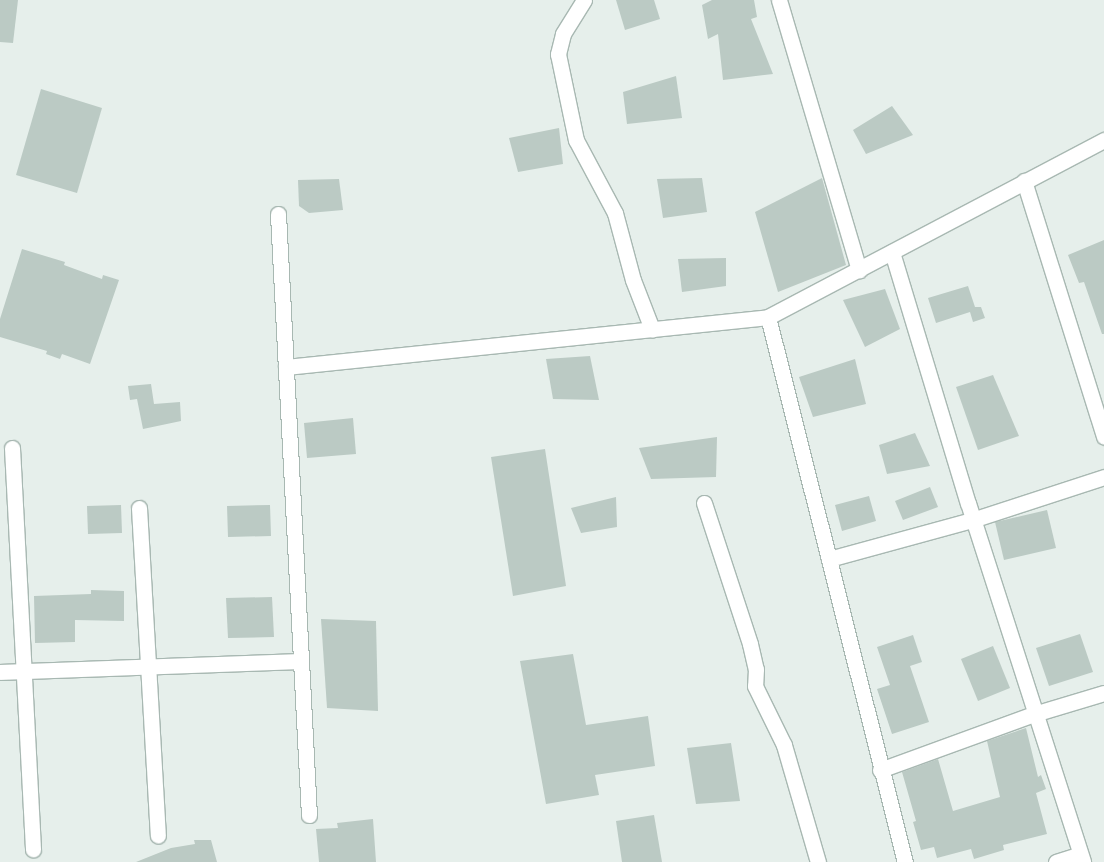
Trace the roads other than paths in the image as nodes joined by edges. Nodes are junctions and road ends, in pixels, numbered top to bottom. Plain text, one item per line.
1 (584, 0) edge
2 (779, 0) edge
3 (1104, 140) edge
4 (1024, 182) junction
5 (278, 214) dead end
6 (892, 252) junction
7 (858, 270) junction
8 (768, 317) junction
9 (652, 329) junction
10 (286, 367) junction
11 (1104, 437) edge
12 (12, 448) dead end
13 (1104, 477) edge
14 (704, 504) dead end
15 (140, 508) dead end
16 (975, 519) junction
17 (829, 559) junction
18 (300, 661) junction
19 (150, 667) junction
20 (0, 672) edge
21 (22, 672) junction
22 (1104, 693) edge
23 (1034, 714) junction
24 (880, 770) junction
25 (309, 815) dead end
26 (158, 835) dead end
27 (33, 849) dead end
28 (1082, 858) edge
29 (818, 862) edge
30 (905, 862) edge
31 (1056, 862) edge

1 - 9 street
2 - 7 street
3 - 4 street
4 - 6 street
4 - 11 street
5 - 10 street
6 - 7 street
6 - 16 street
7 - 8 street
8 - 9 street
8 - 17 street
9 - 10 street
10 - 18 street
12 - 21 street
13 - 16 street
14 - 29 street
15 - 19 street
16 - 17 street
16 - 23 street
17 - 24 street
18 - 19 street
18 - 25 street
19 - 21 street
19 - 26 street
20 - 21 street
21 - 27 street
22 - 23 street
23 - 24 street
23 - 28 street
24 - 30 street
28 - 31 street

